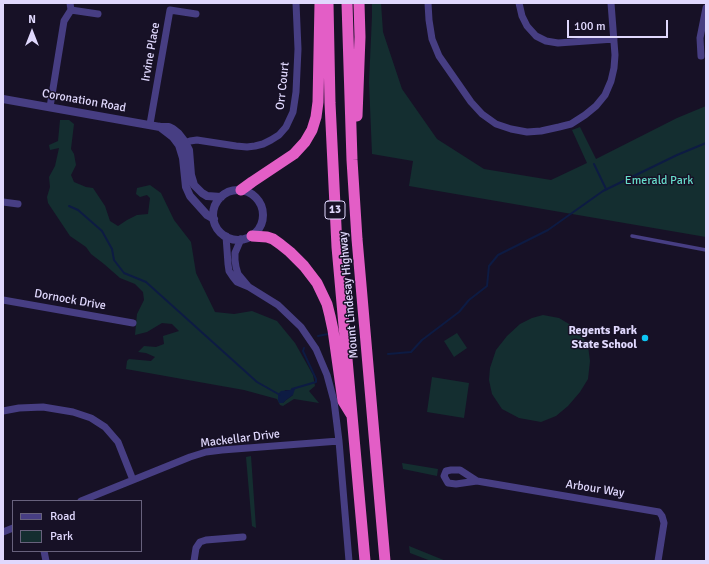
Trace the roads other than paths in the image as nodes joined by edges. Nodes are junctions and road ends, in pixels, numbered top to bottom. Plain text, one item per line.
1 (296, 3) edge
2 (320, 3) edge
3 (328, 3) edge
4 (347, 3) edge
5 (359, 3) edge
6 (428, 3) edge
7 (519, 3) edge
8 (611, 3) edge
9 (70, 6) edge
10 (706, 8) edge
11 (98, 14) dead end
12 (196, 14) dead end
13 (614, 39) junction
14 (701, 56) dead end
15 (3, 99) edge
16 (50, 107) junction
17 (150, 124) junction
18 (182, 143) junction
19 (352, 160) junction
20 (241, 190) junction
21 (221, 197) junction
22 (3, 202) edge
23 (18, 204) dead end
24 (214, 219) junction
25 (226, 236) junction
26 (632, 236) dead end
27 (246, 238) junction
28 (706, 250) edge
29 (249, 287) junction
30 (3, 300) edge
31 (133, 323) dead end
32 (3, 411) edge
33 (352, 417) junction
34 (340, 441) junction
35 (133, 480) junction
36 (477, 481) dead end
37 (83, 500) edge
38 (243, 537) dead end
39 (194, 561) edge
40 (349, 561) edge
41 (365, 561) edge
42 (385, 561) edge
43 (658, 561) edge

1 - 18 street, Orr Court
2 - 20 highway
3 - 33 highway, Mount Lindesay Highway / 13
4 - 19 highway, Mount Lindesay Highway / 13
5 - 19 highway
6 - 13 street
7 - 13 street
8 - 13 street
9 - 11 street
9 - 16 street
10 - 14 street
12 - 17 street, Irvine Place
15 - 16 street, Coronation Road
16 - 17 street, Coronation Road
17 - 18 street, Coronation Road
18 - 21 street, Coronation Road
18 - 24 street
19 - 42 highway, Mount Lindesay Highway / 13
20 - 21 street
20 - 27 street
21 - 24 street
22 - 23 street
24 - 25 street
25 - 27 street
25 - 29 street
26 - 28 lane
27 - 29 street
27 - 33 highway
29 - 34 street
30 - 31 street, Dornock Drive
32 - 35 street
33 - 41 highway, Mount Lindesay Highway / 13
34 - 35 street, Mackellar Drive
34 - 40 street
35 - 37 street, Mackellar Drive
36 - 43 street, Arbour Way
38 - 39 street

